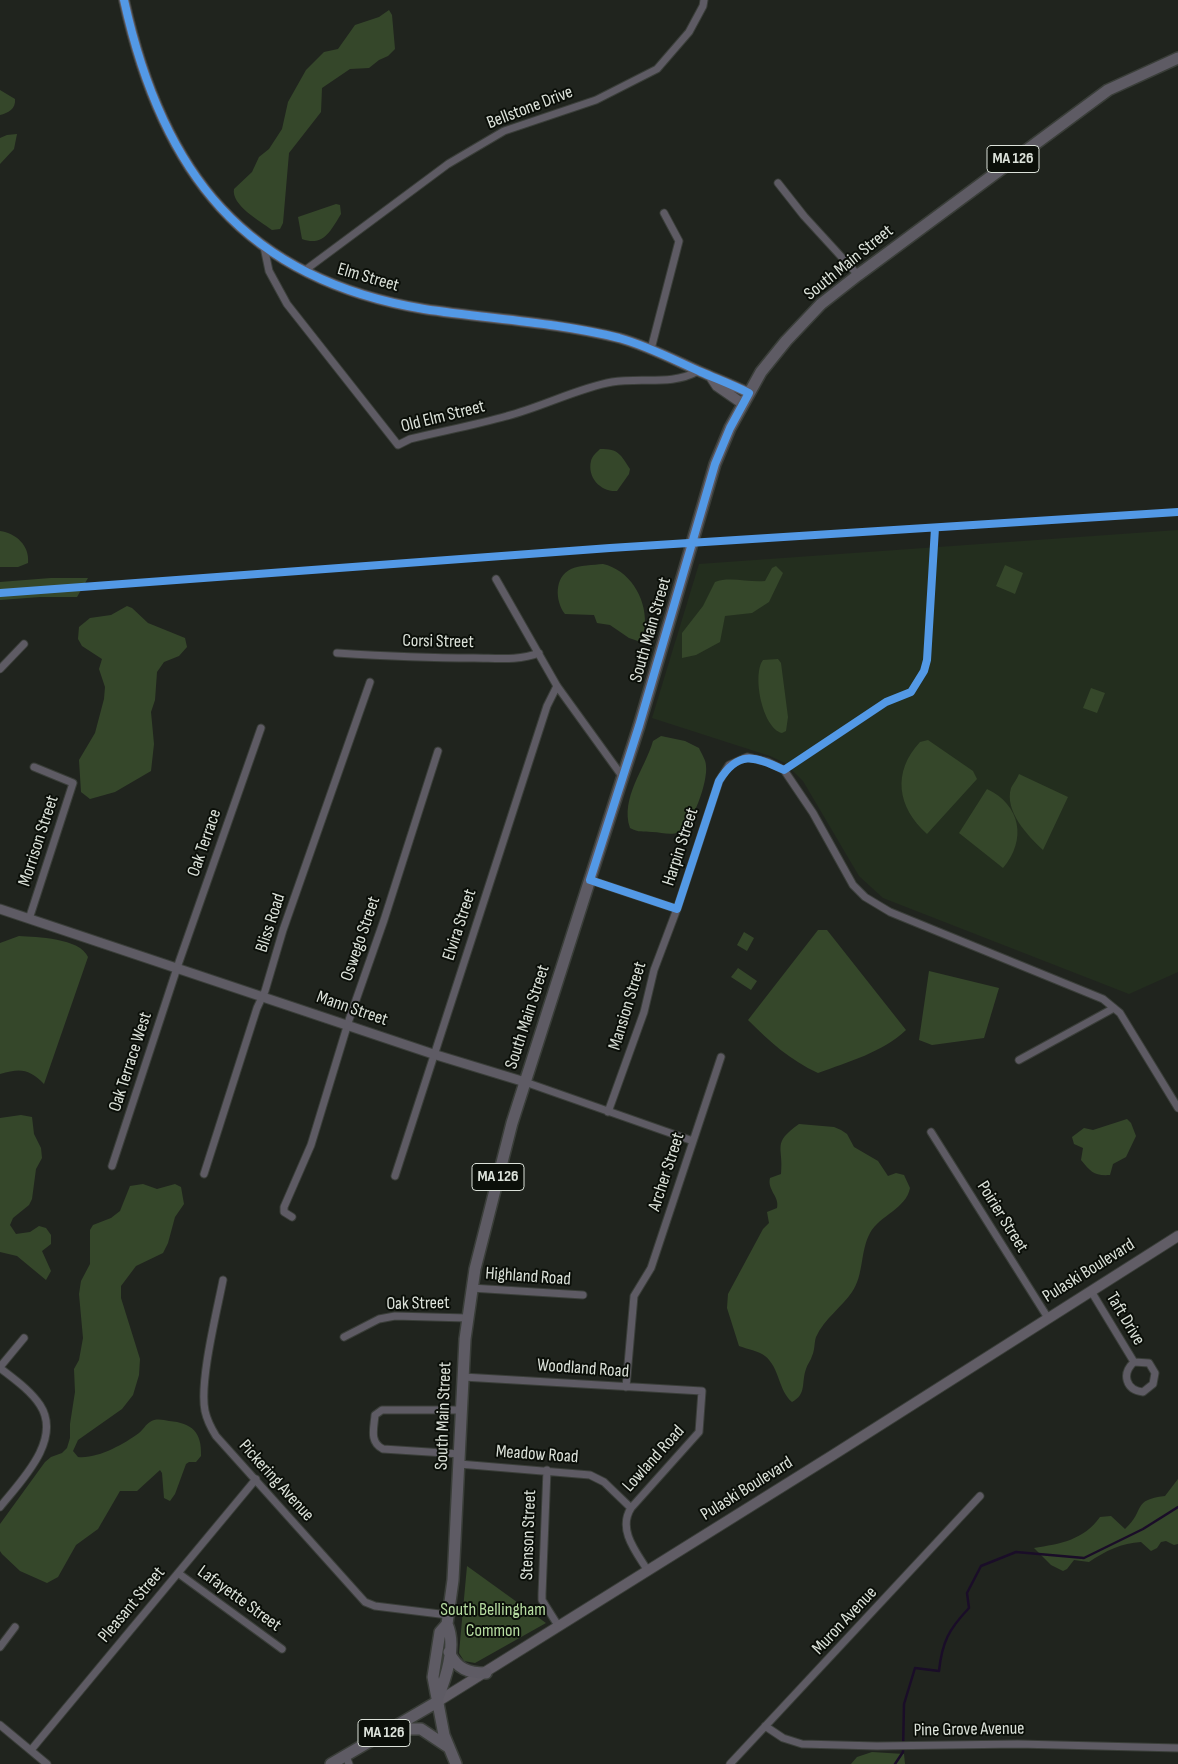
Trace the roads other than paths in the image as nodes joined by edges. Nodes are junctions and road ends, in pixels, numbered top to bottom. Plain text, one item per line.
1 (124, 0) edge
2 (704, 0) edge
3 (1178, 58) edge
4 (778, 183) dead end
5 (664, 212) dead end
6 (264, 247) junction
7 (304, 272) junction
8 (858, 275) junction
9 (651, 349) junction
10 (698, 371) junction
11 (711, 377) junction
12 (749, 393) junction
13 (743, 404) junction
14 (496, 579) dead end
15 (24, 644) dead end
16 (337, 653) dead end
17 (539, 653) junction
18 (0, 669) edge
19 (370, 682) dead end
20 (558, 686) junction
21 (261, 728) dead end
22 (438, 750) dead end
23 (34, 767) dead end
24 (622, 776) junction
25 (590, 880) junction
26 (0, 909) edge
27 (677, 909) junction
28 (29, 919) junction
29 (178, 968) junction
30 (262, 996) junction
31 (1114, 1008) junction
32 (348, 1025) junction
33 (433, 1054) junction
34 (721, 1057) dead end
35 (1019, 1060) dead end
36 (525, 1082) junction
37 (1178, 1108) edge
38 (608, 1112) junction
39 (931, 1132) dead end
40 (693, 1141) junction
41 (112, 1166) dead end
42 (204, 1174) dead end
43 (395, 1176) dead end
44 (292, 1217) dead end
45 (1178, 1236) edge
46 (224, 1280) dead end
47 (471, 1288) junction
48 (1090, 1291) junction
49 (583, 1295) dead end
50 (467, 1318) junction
51 (1048, 1318) junction
52 (344, 1337) dead end
53 (24, 1338) dead end
54 (1134, 1362) junction
55 (0, 1368) edge
56 (463, 1377) junction
57 (626, 1387) junction
58 (702, 1391) joint
59 (462, 1410) junction
60 (460, 1459) junction
61 (547, 1470) junction
62 (256, 1479) junction
63 (980, 1496) dead end
64 (0, 1507) edge
65 (630, 1508) junction
66 (648, 1571) junction
67 (178, 1573) junction
68 (448, 1620) junction
69 (15, 1627) dead end
70 (559, 1627) junction
71 (0, 1647) edge
72 (282, 1649) dead end
73 (449, 1652) junction
74 (486, 1673) junction
75 (437, 1702) junction
76 (0, 1725) edge
77 (765, 1726) junction
78 (390, 1730) junction
79 (448, 1748) junction
80 (1178, 1748) edge
81 (31, 1750) junction
82 (348, 1760) edge
83 (46, 1764) edge
84 (331, 1764) edge
85 (456, 1764) edge
86 (730, 1764) edge

1 - 6 main road, Elm Street
2 - 7 street, Bellstone Drive
3 - 8 main road, South Main Street / MA 126
4 - 8 street
5 - 9 street
6 - 7 main road, Elm Street
6 - 10 street, Old Elm Street
7 - 9 main road, Elm Street
8 - 12 main road, South Main Street / MA 126
9 - 10 main road, Elm Street
10 - 11 main road, Elm Street
11 - 12 main road, Elm Street
11 - 13 main road, Elm Street
12 - 13 main road, South Main Street / MA 126
13 - 24 main road, South Main Street / MA 126
14 - 17 street
15 - 18 street
16 - 17 street, Corsi Street
17 - 20 street
19 - 30 street, Bliss Road
20 - 24 street
20 - 33 street, Elvira Street
21 - 29 street, Oak Terrace
22 - 32 street, Oswego Street
23 - 28 street, Morrison Street
24 - 25 main road, South Main Street / MA 126
25 - 27 street, Harpin Street
25 - 36 main road, South Main Street / MA 126
26 - 28 street, Mann Street
27 - 31 street, Harpin Street
27 - 38 street, Mansion Street
28 - 29 street, Mann Street
29 - 30 street, Mann Street
29 - 41 street, Oak Terrace West
30 - 32 street, Mann Street
30 - 42 street, Bliss Road
31 - 35 street
31 - 37 street, Harpin Street
32 - 33 street, Mann Street
32 - 44 street, Oswego Street
33 - 36 street, Mann Street
33 - 43 street, Elvira Street
34 - 40 street, Archer Street
36 - 38 street, Mann Street
36 - 47 main road, South Main Street / MA 126
38 - 40 street, Mann Street
39 - 51 street, Poirier Street
40 - 57 street, Archer Street
45 - 48 main road, Pulaski Boulevard
46 - 62 street, Pickering Avenue
47 - 49 street, Highland Road
47 - 50 main road, South Main Street / MA 126
48 - 51 main road, Pulaski Boulevard
48 - 54 street, Taft Drive
50 - 52 street, Oak Street
50 - 56 main road, South Main Street / MA 126
51 - 66 main road, Pulaski Boulevard
53 - 55 street
54 - 54 street, Taft Drive
55 - 64 street
56 - 57 street, Woodland Road
56 - 59 main road, South Main Street / MA 126
57 - 58 street, Woodland Road
58 - 65 street, Lowland Road
59 - 60 main road, South Main Street / MA 126
59 - 60 street, Meadow Road
60 - 61 street, Meadow Road
60 - 68 main road, South Main Street / MA 126
61 - 65 street, Meadow Road
61 - 70 street, Stenson Street
62 - 67 street, Pleasant Street
62 - 68 street, Pickering Avenue
63 - 77 street, Muron Avenue
65 - 66 street, Lowland Road
66 - 70 main road, Pulaski Boulevard
67 - 72 street, Lafayette Street
67 - 81 street, Pleasant Street
68 - 73 main road, South Main Street / MA 126
68 - 75 main road, South Main Street / MA 126
69 - 71 street
70 - 74 main road, Pulaski Boulevard
73 - 74 main road
73 - 75 main road, South Main Street / MA 126
74 - 75 main road, Pulaski Boulevard
75 - 78 main road, Pulaski Boulevard / MA 126
75 - 79 main road
76 - 81 street
77 - 80 street, Pine Grove Avenue
77 - 86 street, Muron Avenue
78 - 79 main road
78 - 82 main road, Pulaski Boulevard / MA 126
79 - 85 main road
81 - 83 street
82 - 84 main road, Pulaski Boulevard / MA 126

